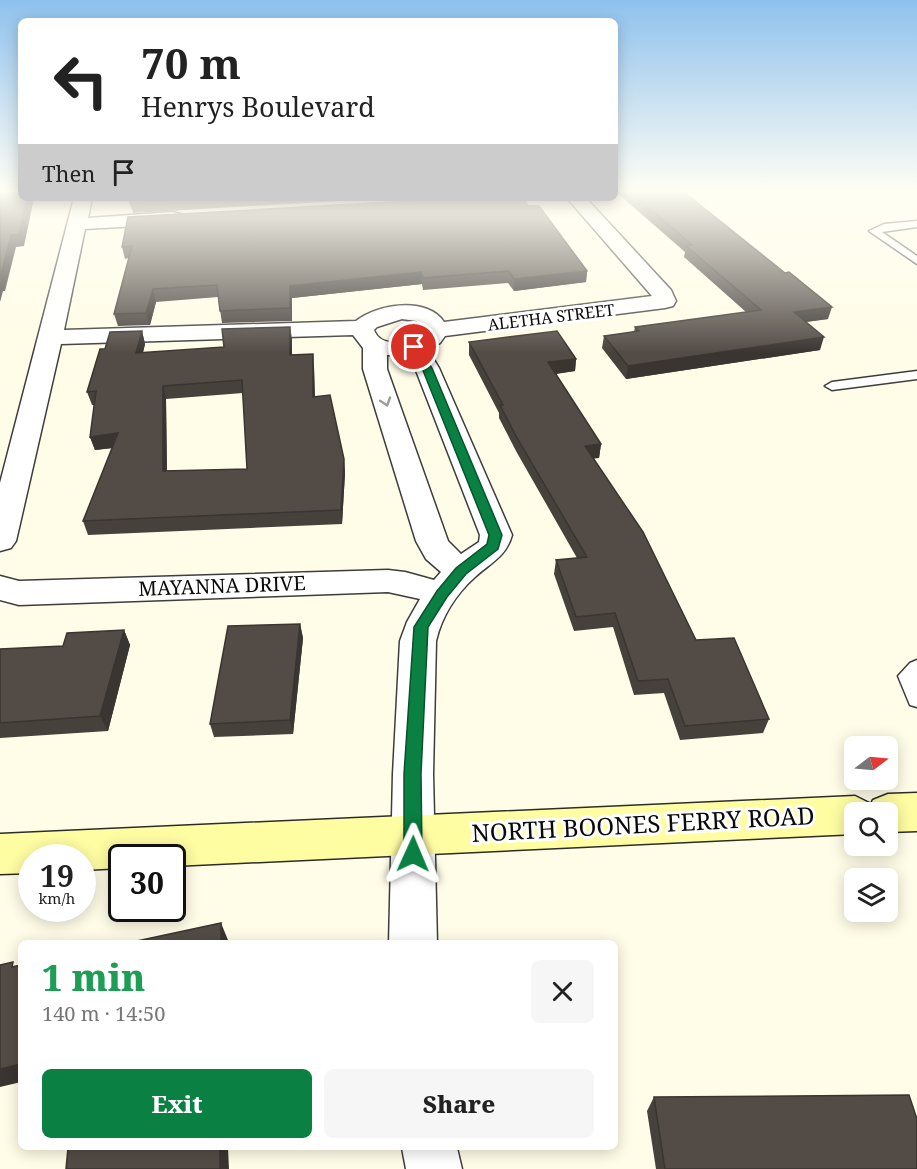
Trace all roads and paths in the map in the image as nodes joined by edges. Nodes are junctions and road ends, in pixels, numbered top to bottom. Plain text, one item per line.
1 (73, 244) edge
2 (618, 244) edge
3 (892, 244) edge
4 (917, 261) edge
5 (437, 330) junction
6 (51, 337) junction
7 (368, 337) junction
8 (414, 347) junction
9 (917, 375) edge
10 (832, 386) dead end
11 (0, 541) edge
12 (451, 583) junction
13 (0, 588) edge
14 (917, 668) edge
15 (917, 699) edge
16 (917, 812) edge
17 (898, 813) edge
18 (844, 816) edge
19 (413, 836) junction
20 (0, 854) edge
21 (413, 940) edge
22 (430, 1150) edge
23 (434, 1169) edge

1 - 6 street
2 - 5 street, ALETHA STREET
3 - 4 lane
5 - 7 street
5 - 8 street, ALETHA STREET
6 - 7 street
6 - 11 street
7 - 8 street
7 -> 12 street
8 - 12 street
9 - 10 lane
12 - 13 street, MAYANNA DRIVE
12 - 19 street
14 - 15 lane
16 - 17 main road
18 - 19 main road, NORTH BOONES FERRY ROAD
19 - 20 main road, NORTH BOONES FERRY ROAD
19 - 21 street
22 - 23 street

